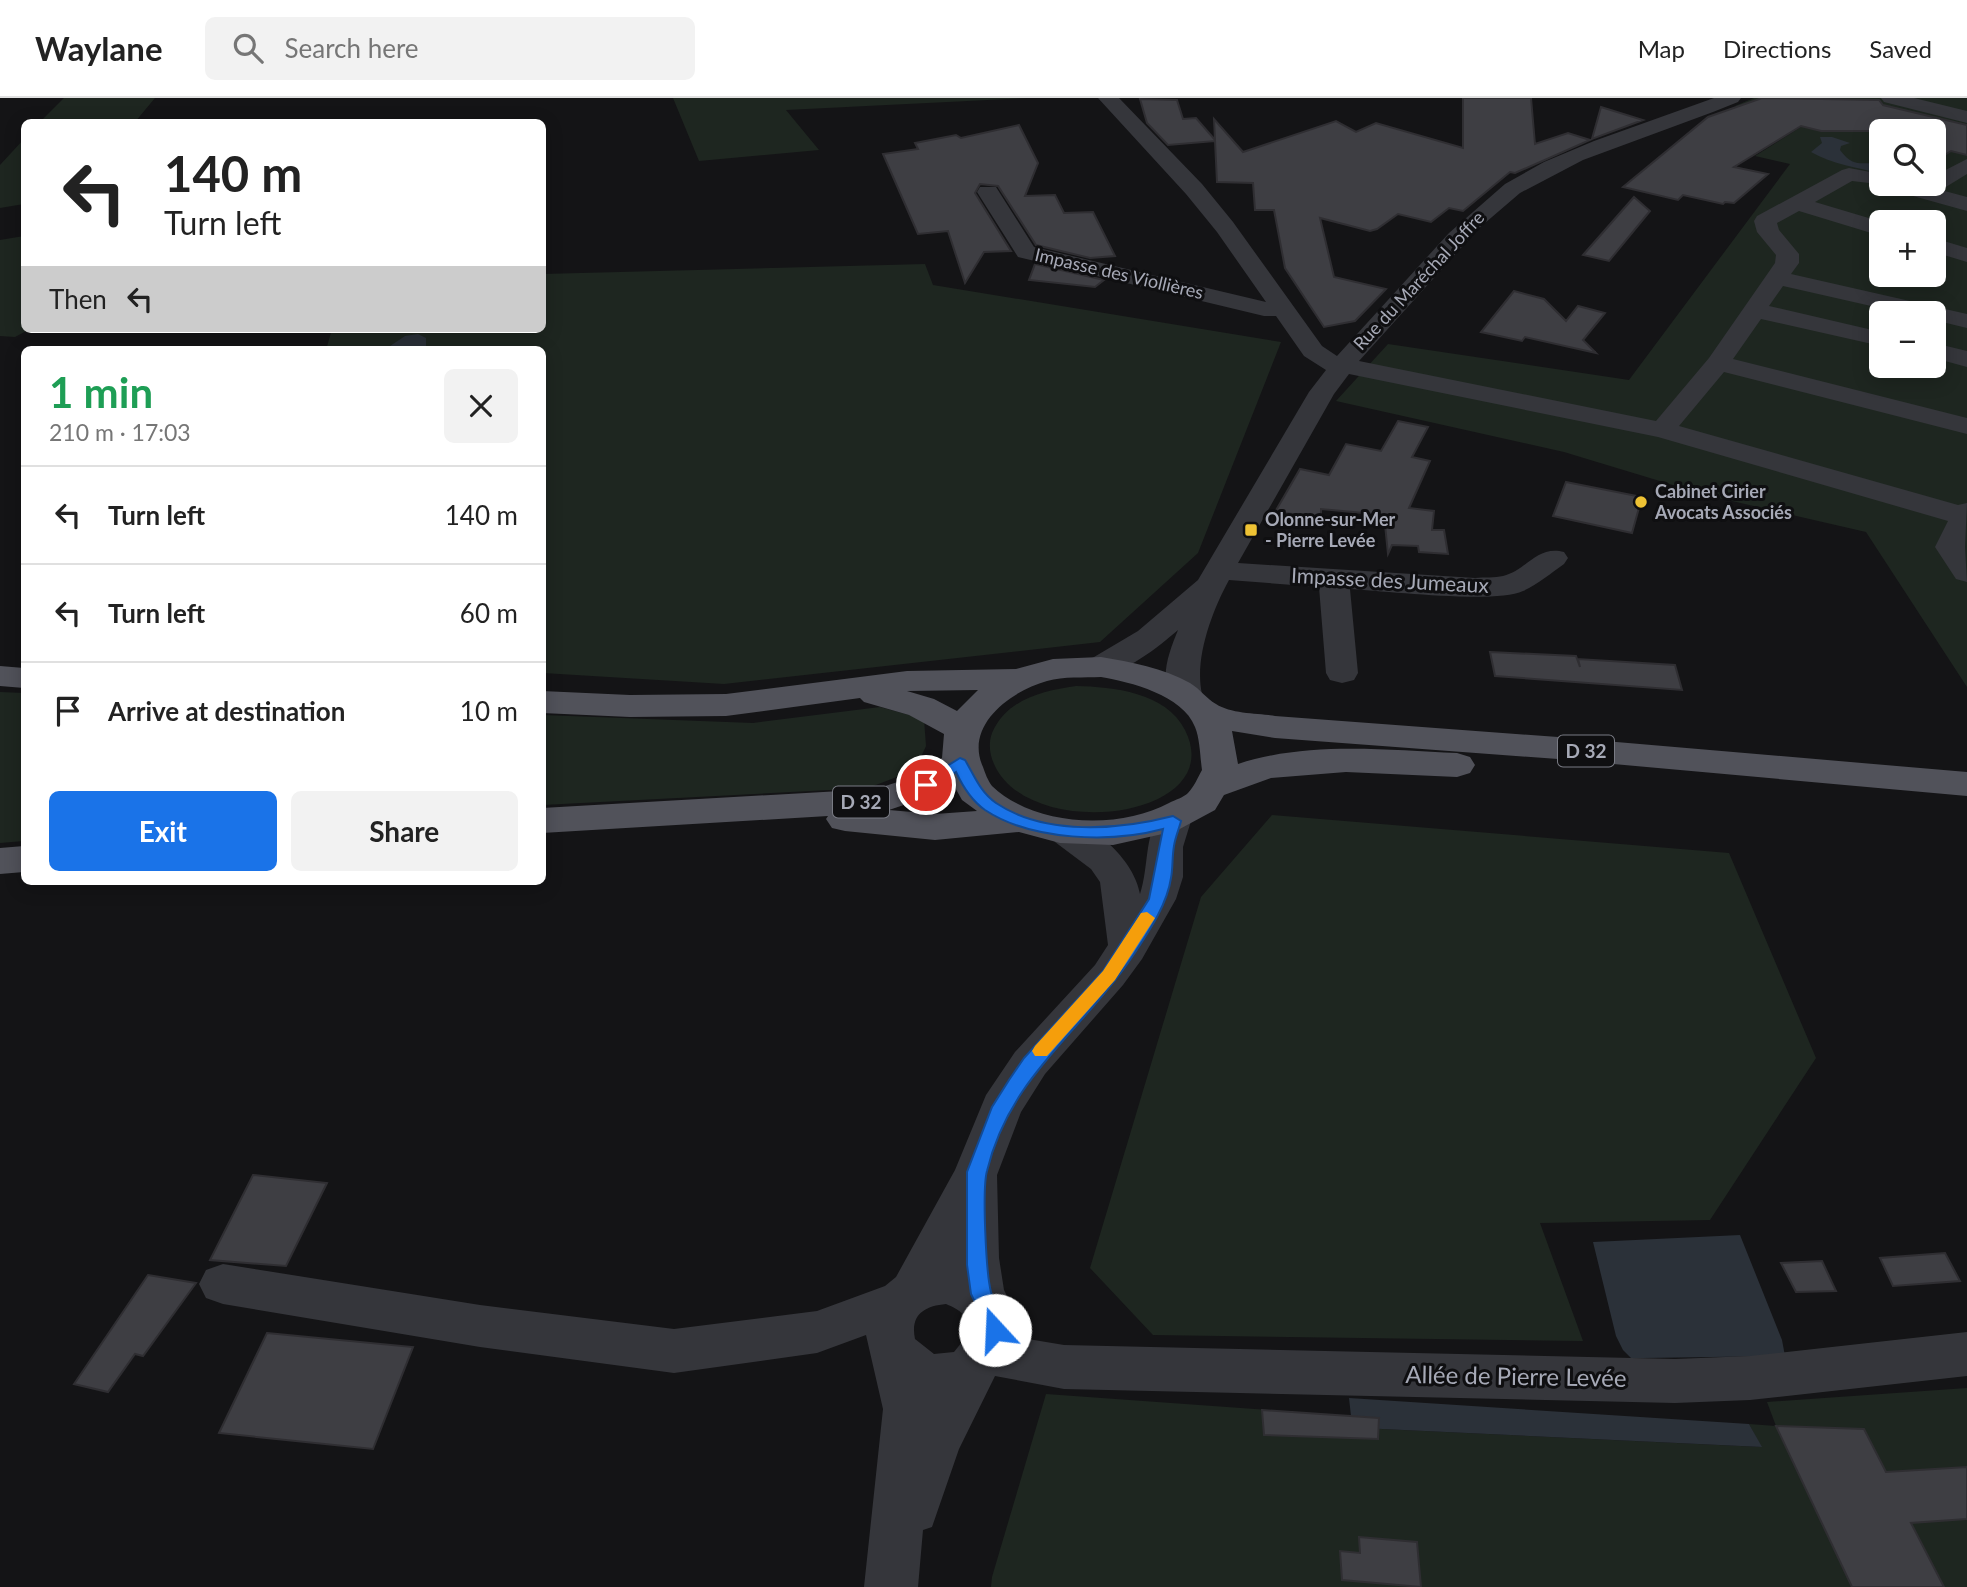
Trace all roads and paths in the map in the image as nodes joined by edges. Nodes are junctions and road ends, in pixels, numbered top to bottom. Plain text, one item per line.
1 (1108, 98) edge
2 (1731, 98) edge
3 (1891, 98) edge
4 (1961, 116) edge
5 (1946, 154) edge
6 (1967, 160) edge
7 (1967, 165) edge
8 (1869, 178) edge
9 (1946, 178) edge
10 (988, 192) dead end
11 (1941, 196) edge
12 (1797, 203) junction
13 (1967, 204) edge
14 (1869, 225) edge
15 (1946, 248) edge
16 (1967, 255) edge
17 (1777, 278) junction
18 (1880, 301) edge
19 (1282, 309) junction
20 (1755, 310) junction
21 (1946, 316) edge
22 (1967, 321) edge
23 (1869, 336) edge
24 (1946, 354) edge
25 (1967, 359) edge
26 (1718, 363) junction
27 (1342, 365) junction
28 (1967, 426) edge
29 (1662, 430) junction
30 (1966, 515) edge
31 (1553, 558) dead end
32 (1967, 573) edge
33 (1215, 577) junction
34 (1334, 580) junction
35 (1101, 667) junction
36 (1342, 673) dead end
37 (0, 676) edge
38 (21, 678) edge
39 (1018, 679) junction
40 (850, 690) junction
41 (546, 702) edge
42 (1196, 704) junction
43 (961, 747) junction
44 (1217, 785) junction
45 (1967, 785) edge
46 (1967, 799) edge
47 (753, 810) junction
48 (1020, 819) junction
49 (546, 821) edge
50 (1173, 821) junction
51 (1068, 833) junction
52 (21, 859) edge
53 (0, 861) edge
54 (1128, 949) junction
55 (976, 1172) junction
56 (223, 1284) dead end
57 (900, 1322) junction
58 (985, 1336) junction
59 (1967, 1354) edge
60 (892, 1575) edge

1 - 19 street
2 - 27 street, Rue du Maréchal Joffre
3 - 4 street
5 - 6 street
7 - 9 street
8 - 12 street
10 - 19 street, Impasse des Viollières
11 - 13 street
12 - 14 street
12 - 17 street
15 - 16 street
17 - 18 street
17 - 20 street
19 - 27 street
20 - 23 street
20 - 26 street
21 - 22 street
24 - 25 street
26 - 28 street
26 - 29 street
27 - 29 street
27 - 33 street, Rue du Maréchal Joffre
29 - 30 street
30 - 32 street
31 - 34 street, Impasse des Jumeaux
33 - 34 street, Impasse des Jumeaux
33 - 35 street, Rue du Maréchal Joffre
33 - 42 street, Rue du Maréchal Joffre
34 - 36 street
35 - 39 main road
35 - 42 main road
37 - 38 main road
39 - 40 main road
39 - 43 main road
40 - 41 main road
40 - 43 main road
42 - 44 main road
42 - 45 main road, D 32
43 - 47 main road, D 32
43 - 48 main road
44 - 46 main road, D 32
44 - 50 main road
47 - 48 main road, D 32
47 - 49 main road, D 32
48 - 51 main road
50 - 51 main road
50 - 54 street
51 - 54 street
52 - 53 main road
54 - 55 street
55 - 57 street
55 - 58 street
56 - 57 street
57 - 58 street
57 - 58 street
57 - 60 street
58 - 59 street, Allée de Pierre Levée
58 - 60 street

